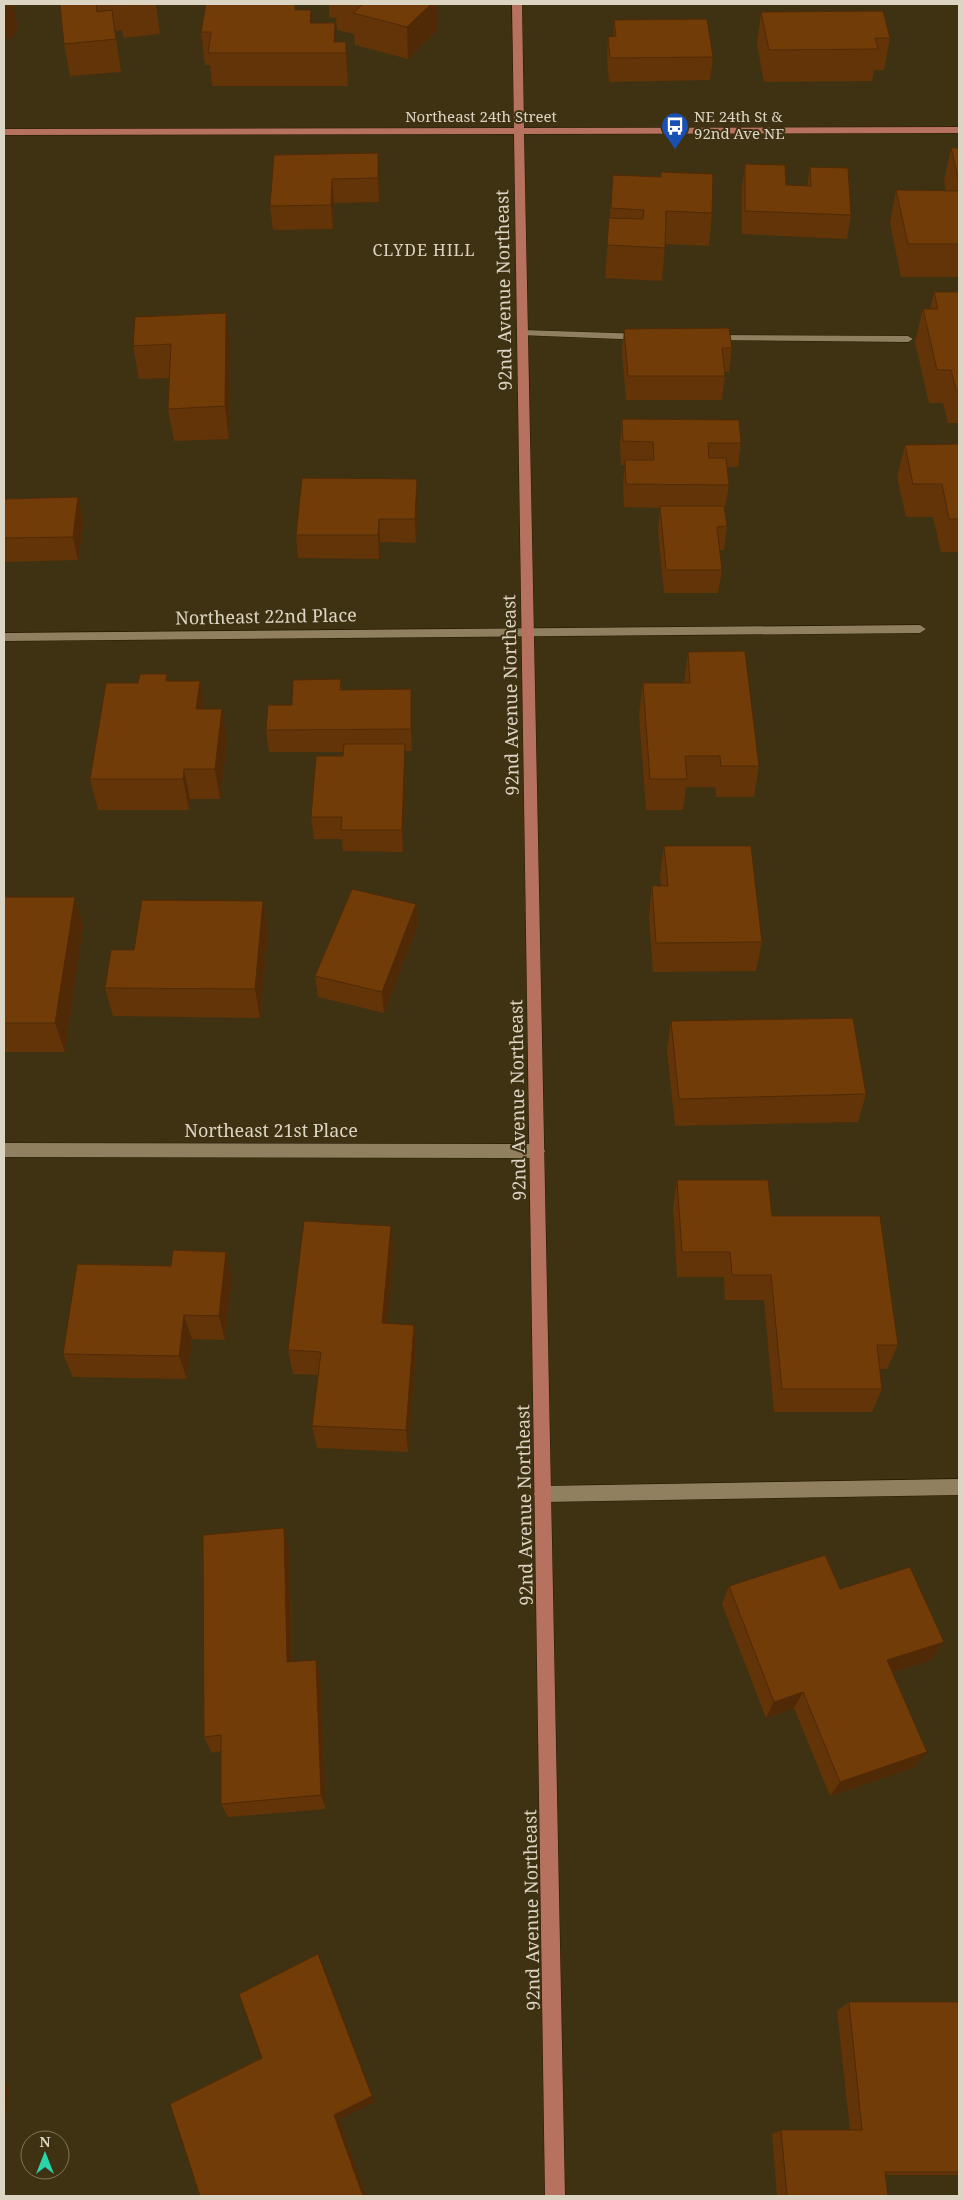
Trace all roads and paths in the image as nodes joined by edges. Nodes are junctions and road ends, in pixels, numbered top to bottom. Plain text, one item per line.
1 (517, 4) edge
2 (959, 130) edge
3 (520, 131) junction
4 (4, 132) edge
5 (523, 334) junction
6 (659, 338) edge
7 (697, 338) edge
8 (908, 339) dead end
9 (920, 629) dead end
10 (529, 631) junction
11 (4, 637) edge
12 (4, 1150) edge
13 (538, 1151) junction
14 (959, 1487) edge
15 (543, 1494) junction
16 (556, 2196) edge

1 - 3 main road, 92nd Avenue Northeast
2 - 3 main road, Northeast 24th Street
3 - 4 main road, Northeast 24th Street
3 - 5 main road, 92nd Avenue Northeast
5 - 6 street
5 - 10 main road, 92nd Avenue Northeast
7 - 8 street
9 - 10 street, Northeast 22nd Place
10 - 11 street, Northeast 22nd Place
10 - 13 main road, 92nd Avenue Northeast
12 - 13 street, Northeast 21st Place
13 - 15 main road, 92nd Avenue Northeast
14 - 15 street
15 - 16 main road, 92nd Avenue Northeast

